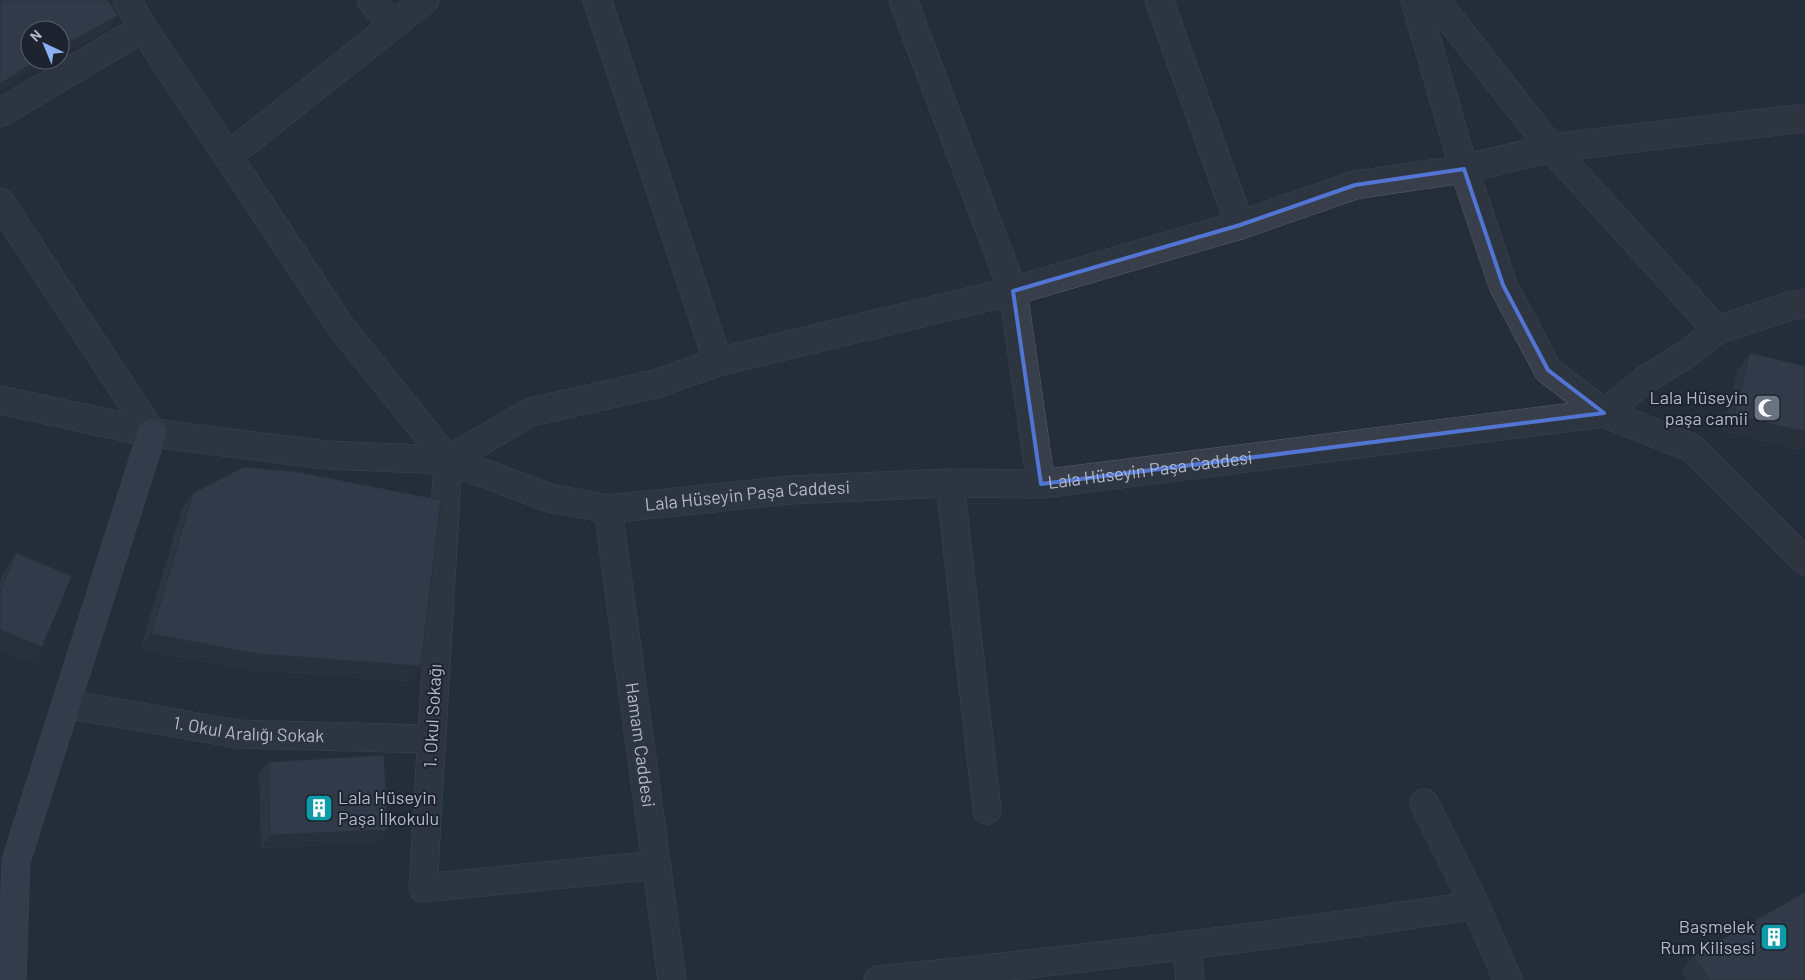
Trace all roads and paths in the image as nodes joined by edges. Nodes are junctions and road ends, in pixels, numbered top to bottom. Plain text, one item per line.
1 (127, 0) edge
2 (371, 0) edge
3 (425, 0) edge
4 (597, 0) edge
5 (903, 0) edge
6 (1159, 0) edge
7 (1415, 0) edge
8 (1435, 0) edge
9 (392, 26) junction
10 (143, 28) junction
11 (0, 113) edge
12 (1805, 118) edge
13 (1551, 148) junction
14 (228, 156) junction
15 (1464, 168) junction
16 (0, 202) edge
17 (1240, 225) junction
18 (1013, 291) junction
19 (1805, 304) edge
20 (1717, 330) junction
21 (718, 362) junction
22 (0, 400) edge
23 (1604, 413) junction
24 (152, 433) junction
25 (448, 460) junction
26 (950, 483) junction
27 (1041, 484) junction
28 (608, 509) junction
29 (1805, 561) edge
30 (66, 704) junction
31 (432, 739) junction
32 (1424, 803) dead end
33 (987, 810) dead end
34 (657, 865) junction
35 (1475, 905) junction
36 (1186, 946) junction
37 (949, 976) edge
38 (12, 980) edge
39 (672, 980) edge
40 (878, 980) edge
41 (1190, 980) edge
42 (1508, 980) edge

1 - 10 street
2 - 9 street
3 - 9 street
4 - 21 street
5 - 18 street
6 - 17 street
7 - 15 street
8 - 13 street
9 - 14 street
10 - 11 street
10 - 14 street
12 - 13 street
13 - 15 street
13 - 20 street
14 - 25 street
15 - 17 street
15 - 23 street
16 - 24 street
17 - 18 street
18 - 21 street
18 - 27 street
19 - 20 street
20 - 23 street
21 - 25 street
22 - 24 street
23 - 27 street, Lala Hüseyin Paşa Caddesi
23 - 29 street, Lala Hüseyin Paşa Caddesi
24 - 25 street
24 - 30 street
25 - 28 street, Lala Hüseyin Paşa Caddesi
25 - 31 street, 1. Okul Sokağı
26 - 27 street, Lala Hüseyin Paşa Caddesi
26 - 28 street, Lala Hüseyin Paşa Caddesi
26 - 33 street
28 - 34 street, Hamam Caddesi
30 - 31 street, 1. Okul Aralığı Sokak
30 - 38 street
31 - 34 street, 1. Okul Sokağı
32 - 35 street
34 - 39 street, Hamam Caddesi
35 - 36 street
35 - 42 street
36 - 37 street
36 - 41 street
37 - 40 street

